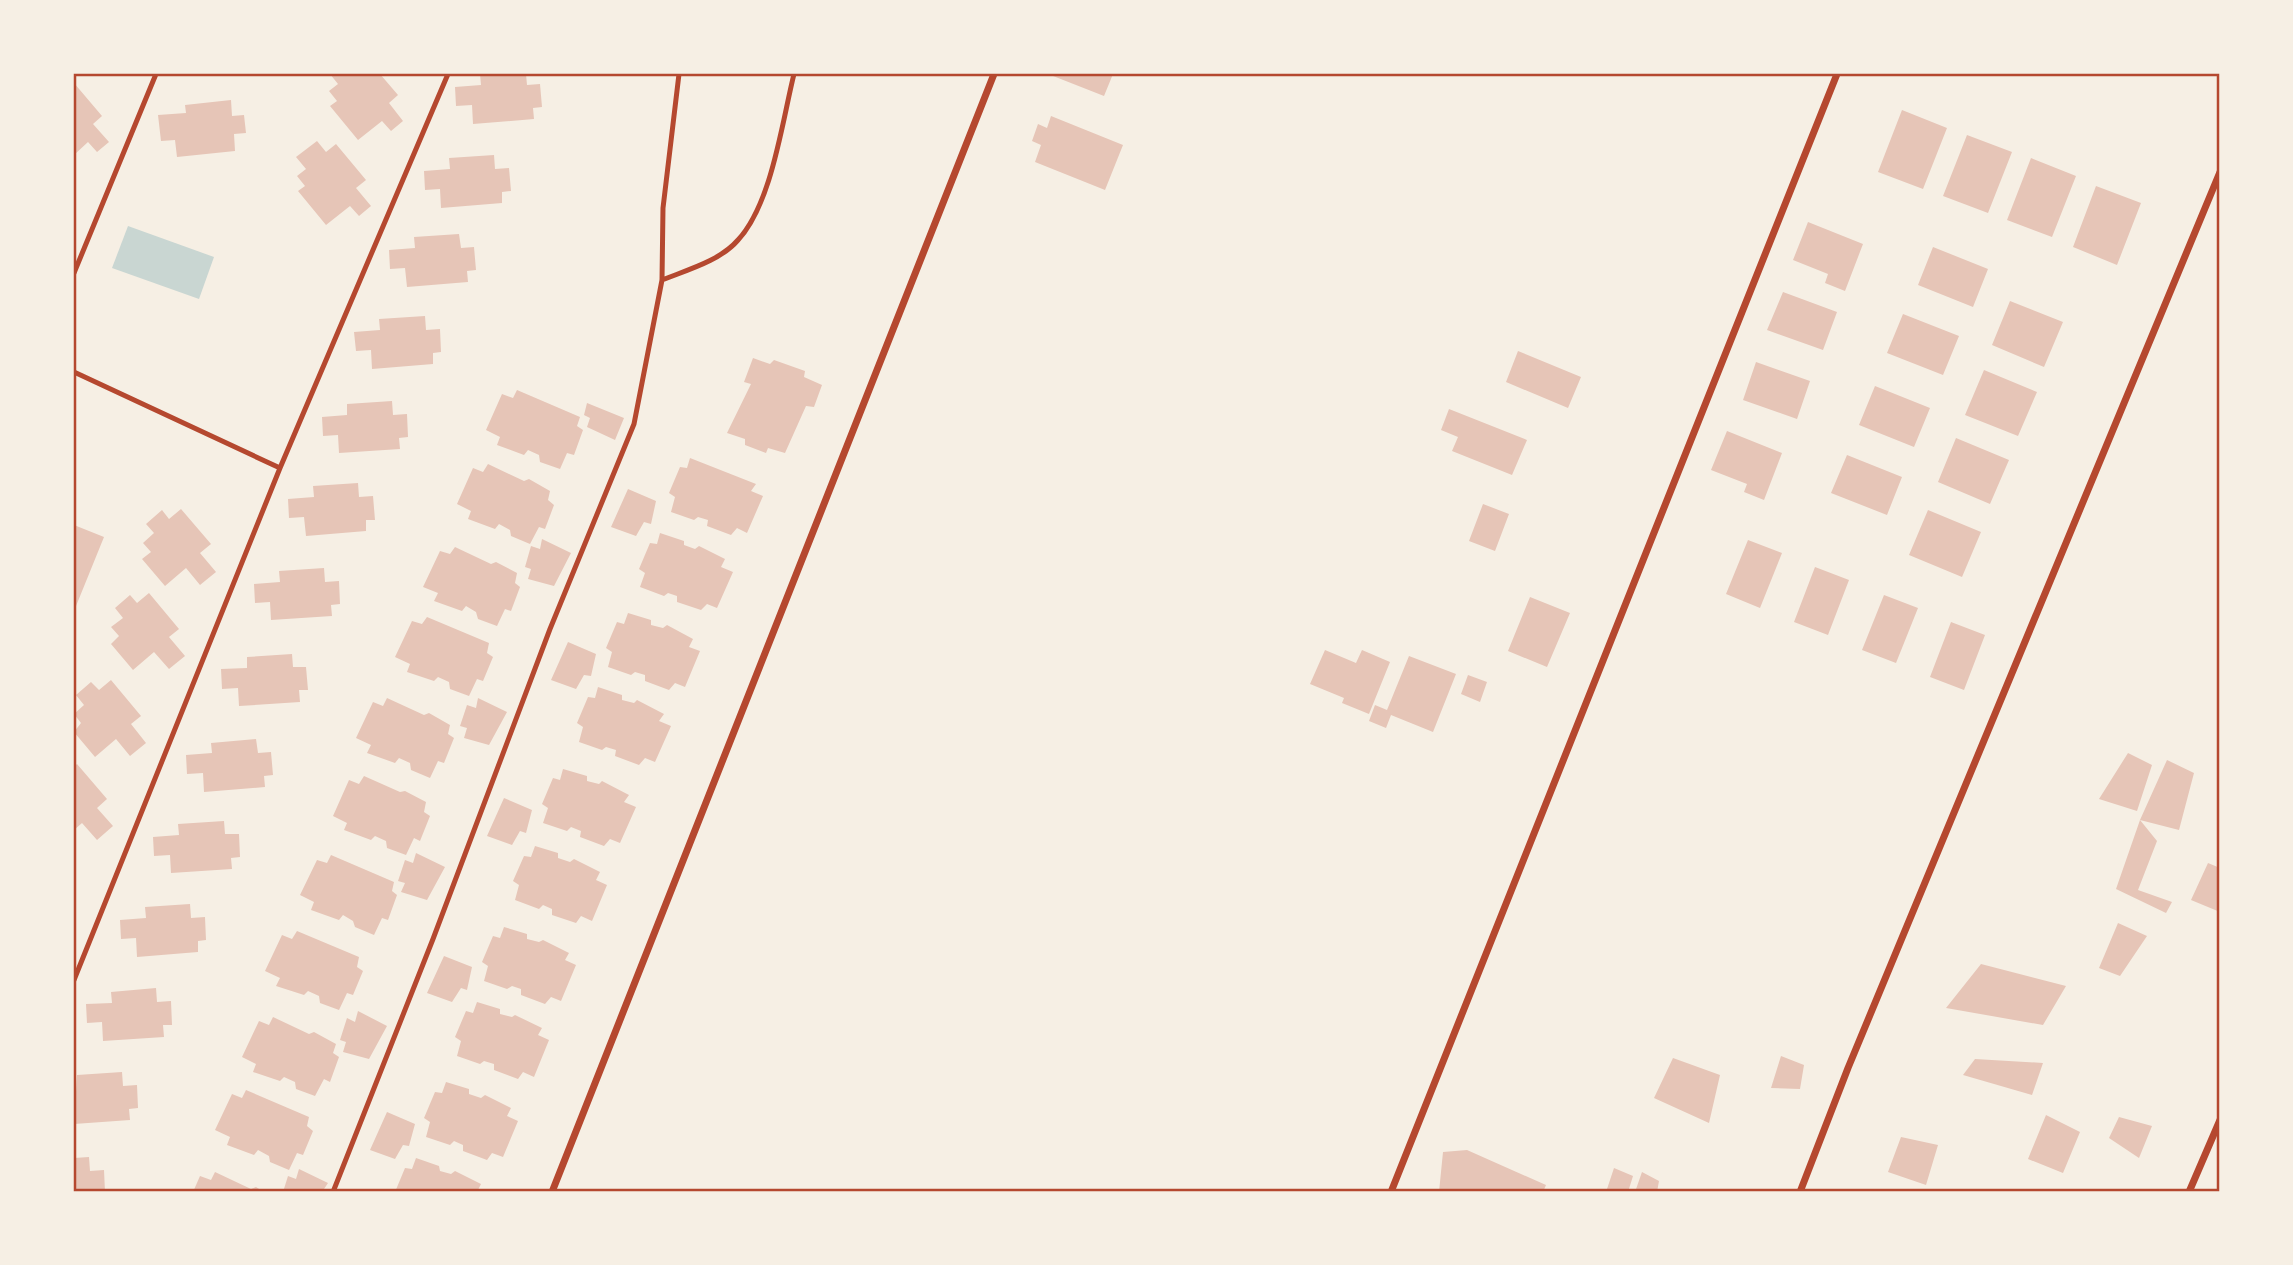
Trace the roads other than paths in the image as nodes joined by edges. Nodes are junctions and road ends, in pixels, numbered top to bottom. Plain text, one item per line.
1 (156, 74) edge
2 (448, 74) edge
3 (679, 74) edge
4 (794, 74) edge
5 (995, 74) edge
6 (1837, 74) edge
7 (2220, 172) edge
8 (74, 273) edge
9 (662, 280) junction
10 (74, 372) edge
11 (280, 468) junction
12 (74, 980) edge
13 (2220, 1119) edge
14 (332, 1192) edge
15 (552, 1192) edge
16 (1391, 1192) edge
17 (1800, 1192) edge
18 (2189, 1192) edge

1 - 8 lane
2 - 11 lane
3 - 9 lane
4 - 9 lane
5 - 15 street
6 - 16 street
7 - 17 street
9 - 14 lane
10 - 11 lane
11 - 12 lane
13 - 18 street

